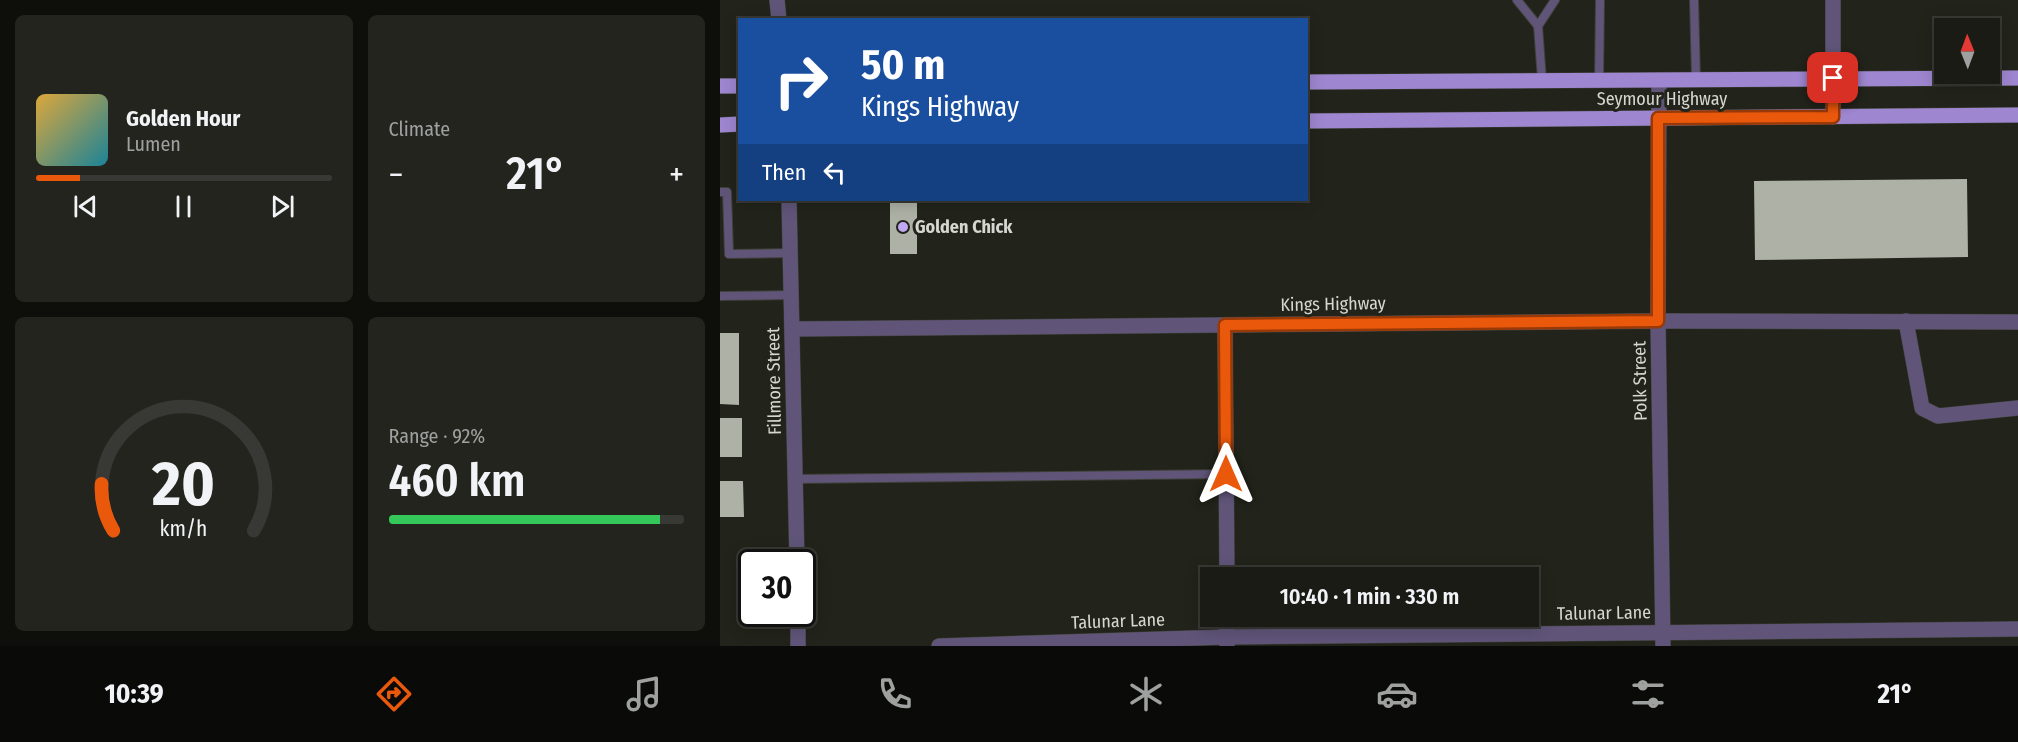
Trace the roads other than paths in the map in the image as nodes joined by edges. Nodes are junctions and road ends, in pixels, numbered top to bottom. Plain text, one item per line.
1 (777, 0) edge
2 (1517, 0) edge
3 (1555, 0) edge
4 (1600, 0) edge
5 (1694, 0) edge
6 (1833, 0) edge
7 (779, 18) edge
8 (1538, 26) junction
9 (1833, 78) junction
10 (2018, 78) edge
11 (1696, 79) junction
12 (1542, 80) junction
13 (1599, 80) junction
14 (1659, 80) junction
15 (1308, 82) edge
16 (720, 86) edge
17 (738, 86) edge
18 (2018, 115) edge
19 (1833, 117) junction
20 (1658, 118) junction
21 (1308, 121) edge
22 (738, 124) edge
23 (720, 125) edge
24 (720, 192) edge
25 (789, 201) edge
26 (724, 251) edge
27 (791, 254) junction
28 (792, 295) junction
29 (720, 296) edge
30 (1658, 321) junction
31 (1906, 321) junction
32 (2018, 322) edge
33 (1225, 325) junction
34 (793, 329) junction
35 (2018, 408) edge
36 (1226, 474) junction
37 (795, 479) junction
38 (797, 549) edge
39 (1227, 567) edge
40 (798, 627) edge
41 (2018, 629) edge
42 (1663, 639) edge
43 (1227, 641) edge
44 (798, 646) edge
45 (939, 646) edge

1 - 7 street
2 - 8 lane
3 - 8 lane
4 - 13 lane
5 - 11 lane
6 - 9 street
8 - 12 lane
9 - 10 main road, Seymour Highway
9 - 11 main road, Seymour Highway
9 - 19 street
11 - 14 main road, Seymour Highway
12 - 13 main road, Seymour Highway
12 - 15 main road, Seymour Highway
13 - 14 main road, Seymour Highway
14 - 20 street, Polk Street
16 - 17 main road
18 - 19 main road, Seymour Highway
19 - 20 main road, Seymour Highway
20 - 21 main road, Seymour Highway
20 - 30 street, Polk Street
22 - 23 main road
24 - 26 lane
25 - 27 street, Fillmore Street
26 - 27 lane
27 - 28 street, Fillmore Street
28 - 29 lane
28 - 34 street, Fillmore Street
30 - 31 street, Kings Highway
30 - 33 street, Kings Highway
30 - 42 street, Polk Street
31 - 32 street, Kings Highway
31 - 35 street
33 - 34 street, Kings Highway
33 - 36 street
34 - 37 street, Fillmore Street
36 - 37 lane
36 - 39 street
37 - 38 street, Fillmore Street
40 - 44 street
41 - 42 street, Talunar Lane
42 - 43 street, Talunar Lane
43 - 45 street, Talunar Lane

